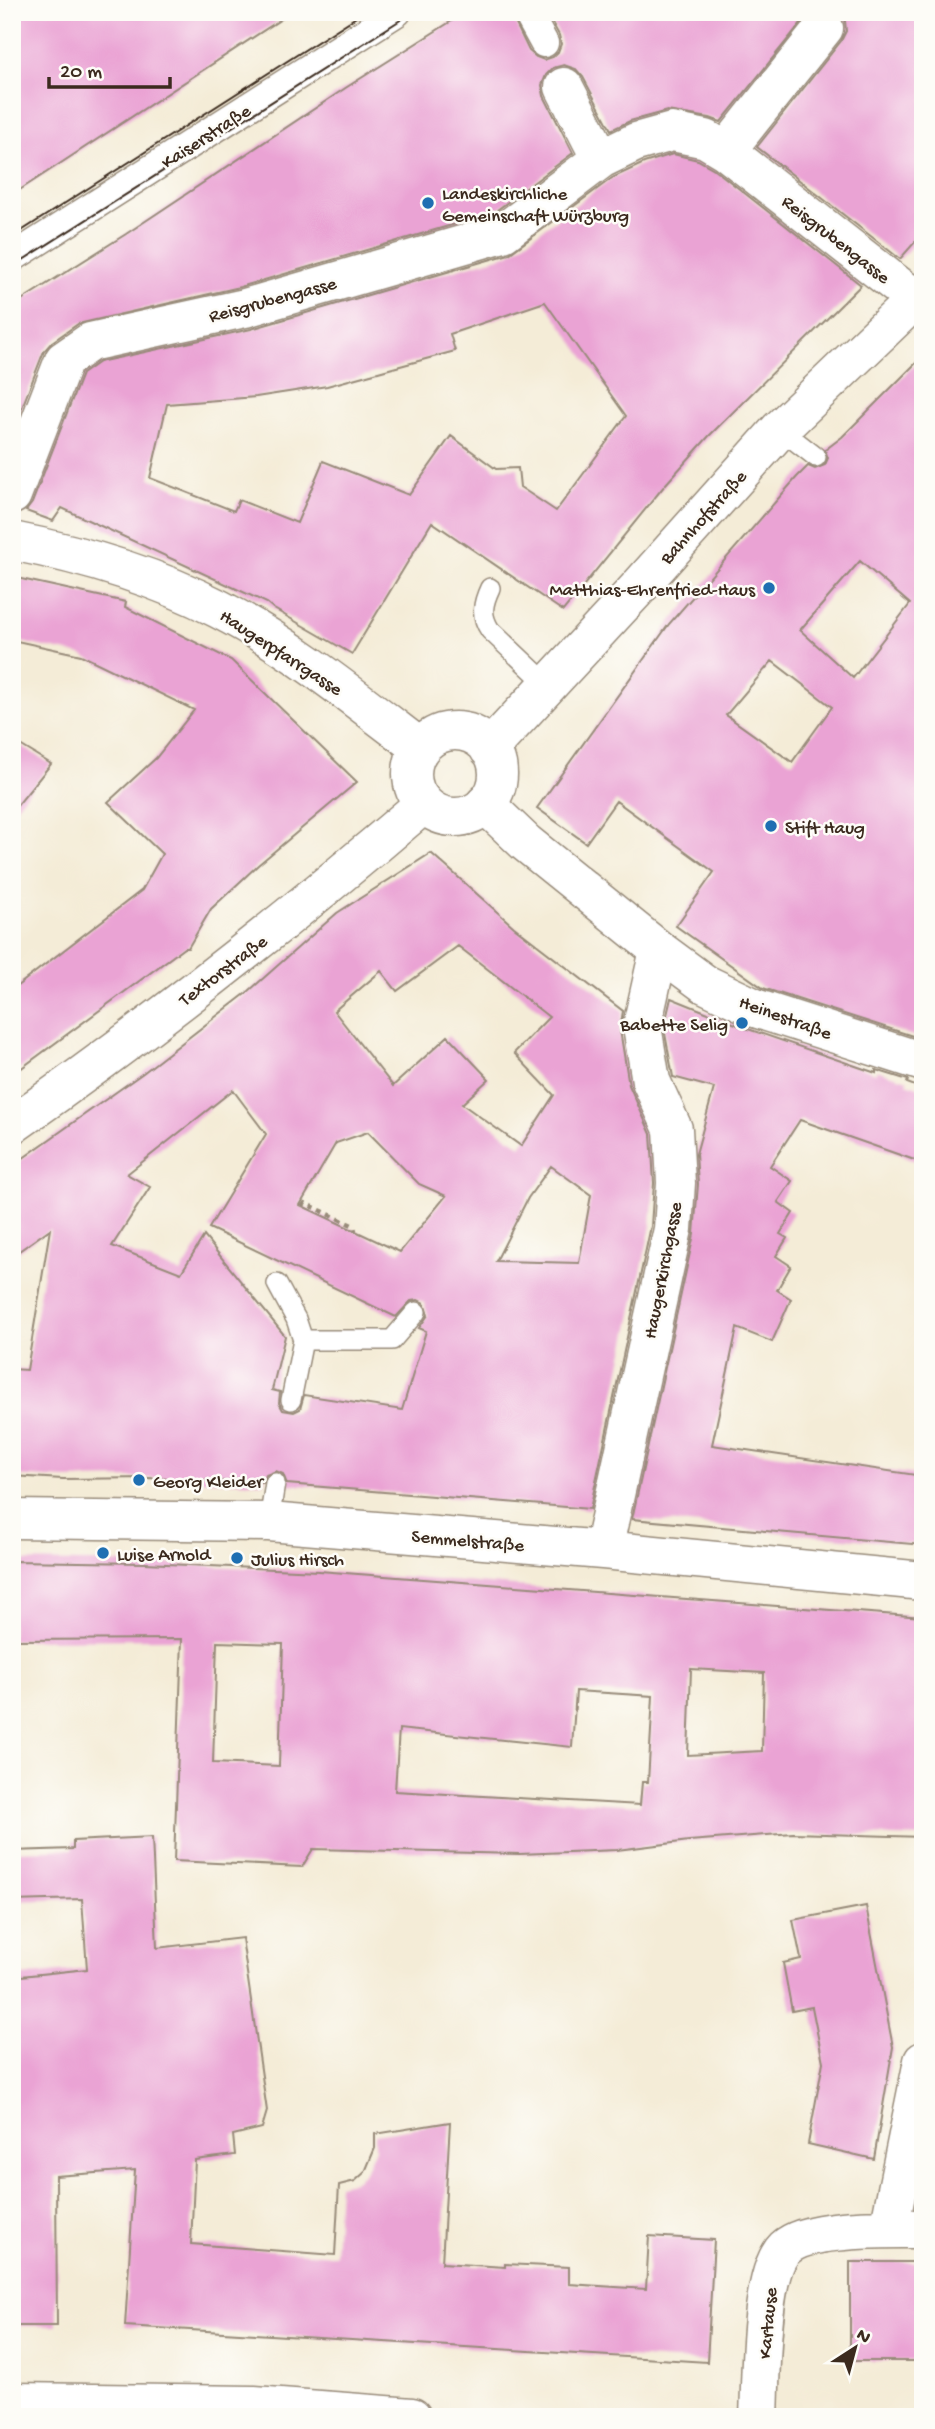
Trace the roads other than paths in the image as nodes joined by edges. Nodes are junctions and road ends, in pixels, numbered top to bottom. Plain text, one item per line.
1 (397, 12) edge
2 (527, 12) edge
3 (824, 28) dead end
4 (544, 43) dead end
5 (564, 87) dead end
6 (726, 151) junction
7 (601, 159) junction
8 (12, 258) edge
9 (919, 296) edge
10 (780, 429) junction
11 (816, 457) dead end
12 (12, 495) edge
13 (12, 541) edge
14 (490, 588) dead end
15 (548, 685) junction
16 (420, 748) junction
17 (489, 748) junction
18 (424, 804) junction
19 (485, 804) junction
20 (659, 950) junction
21 (923, 1062) edge
22 (12, 1125) edge
23 (277, 1284) dead end
24 (416, 1312) dead end
25 (303, 1339) junction
26 (291, 1401) dead end
27 (275, 1483) dead end
28 (12, 1519) edge
29 (269, 1522) junction
30 (603, 1550) junction
31 (923, 1581) edge
32 (923, 2061) edge
33 (906, 2229) edge
34 (12, 2402) edge
35 (412, 2417) edge
36 (759, 2417) edge

1 - 8 street, Kaiserstraße
2 - 4 street
3 - 6 street
5 - 7 street
6 - 7 street, Reisgrubengasse
6 - 9 street, Reisgrubengasse
7 - 12 street, Reisgrubengasse
9 - 10 street, Bahnhofstraße
10 - 11 lane
10 - 15 street, Bahnhofstraße
13 - 16 street, Haugerpfarrgasse
14 - 15 lane
15 - 17 street, Bahnhofstraße
16 - 17 street
16 - 18 street
17 - 19 street
18 - 19 street
18 - 22 street, Textorstraße
19 - 20 street
20 - 21 street, Heinestraße
20 - 30 street, Haugerkirchgasse
23 - 25 lane
24 - 25 lane
25 - 26 lane
27 - 29 lane
28 - 29 street, Semmelstraße
29 - 30 street, Semmelstraße
30 - 31 street, Semmelstraße
32 - 33 street
33 - 36 street, Kartause
34 - 35 street

